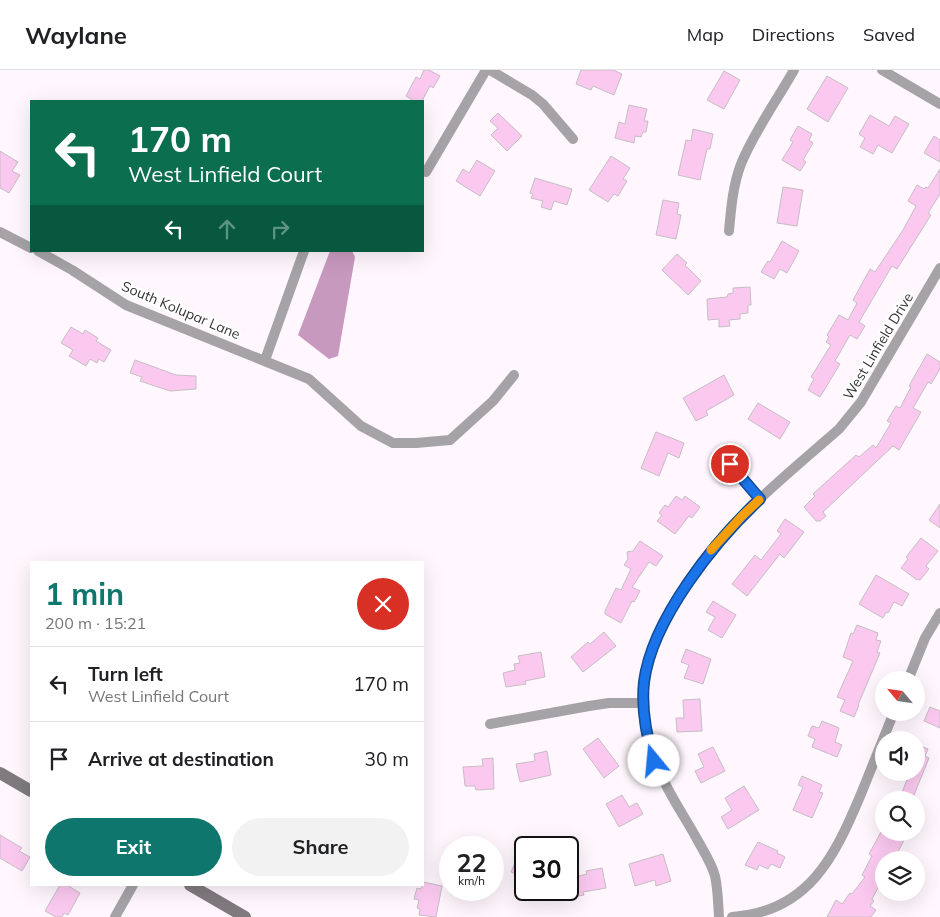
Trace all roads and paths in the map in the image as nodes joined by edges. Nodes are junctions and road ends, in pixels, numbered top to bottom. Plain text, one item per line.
1 (486, 70) edge
2 (490, 70) edge
3 (794, 70) edge
4 (882, 70) edge
5 (940, 104) edge
6 (573, 138) dead end
7 (426, 172) dead end
8 (729, 231) dead end
9 (0, 232) edge
10 (30, 247) edge
11 (40, 252) edge
12 (304, 252) edge
13 (940, 268) edge
14 (265, 360) junction
15 (514, 375) dead end
16 (730, 464) dead end
17 (760, 499) junction
18 (940, 613) edge
19 (912, 671) edge
20 (644, 703) junction
21 (890, 721) edge
22 (490, 724) dead end
23 (0, 773) edge
24 (30, 790) edge
25 (132, 886) edge
26 (192, 886) edge
27 (115, 917) edge
28 (245, 917) edge
29 (719, 917) edge
30 (732, 917) edge

1 - 7 street
2 - 6 street
3 - 8 street
4 - 5 street
9 - 10 street
11 - 14 street, South Kolupar Lane
12 - 14 street
13 - 17 street, West Linfield Drive
14 - 15 street, South Kolupar Lane
16 - 17 street
17 - 20 street, West Linfield Drive
18 - 19 street
20 - 22 street
20 - 29 street, West Linfield Drive
21 - 30 street
23 - 24 street
25 - 27 street
26 - 28 street

